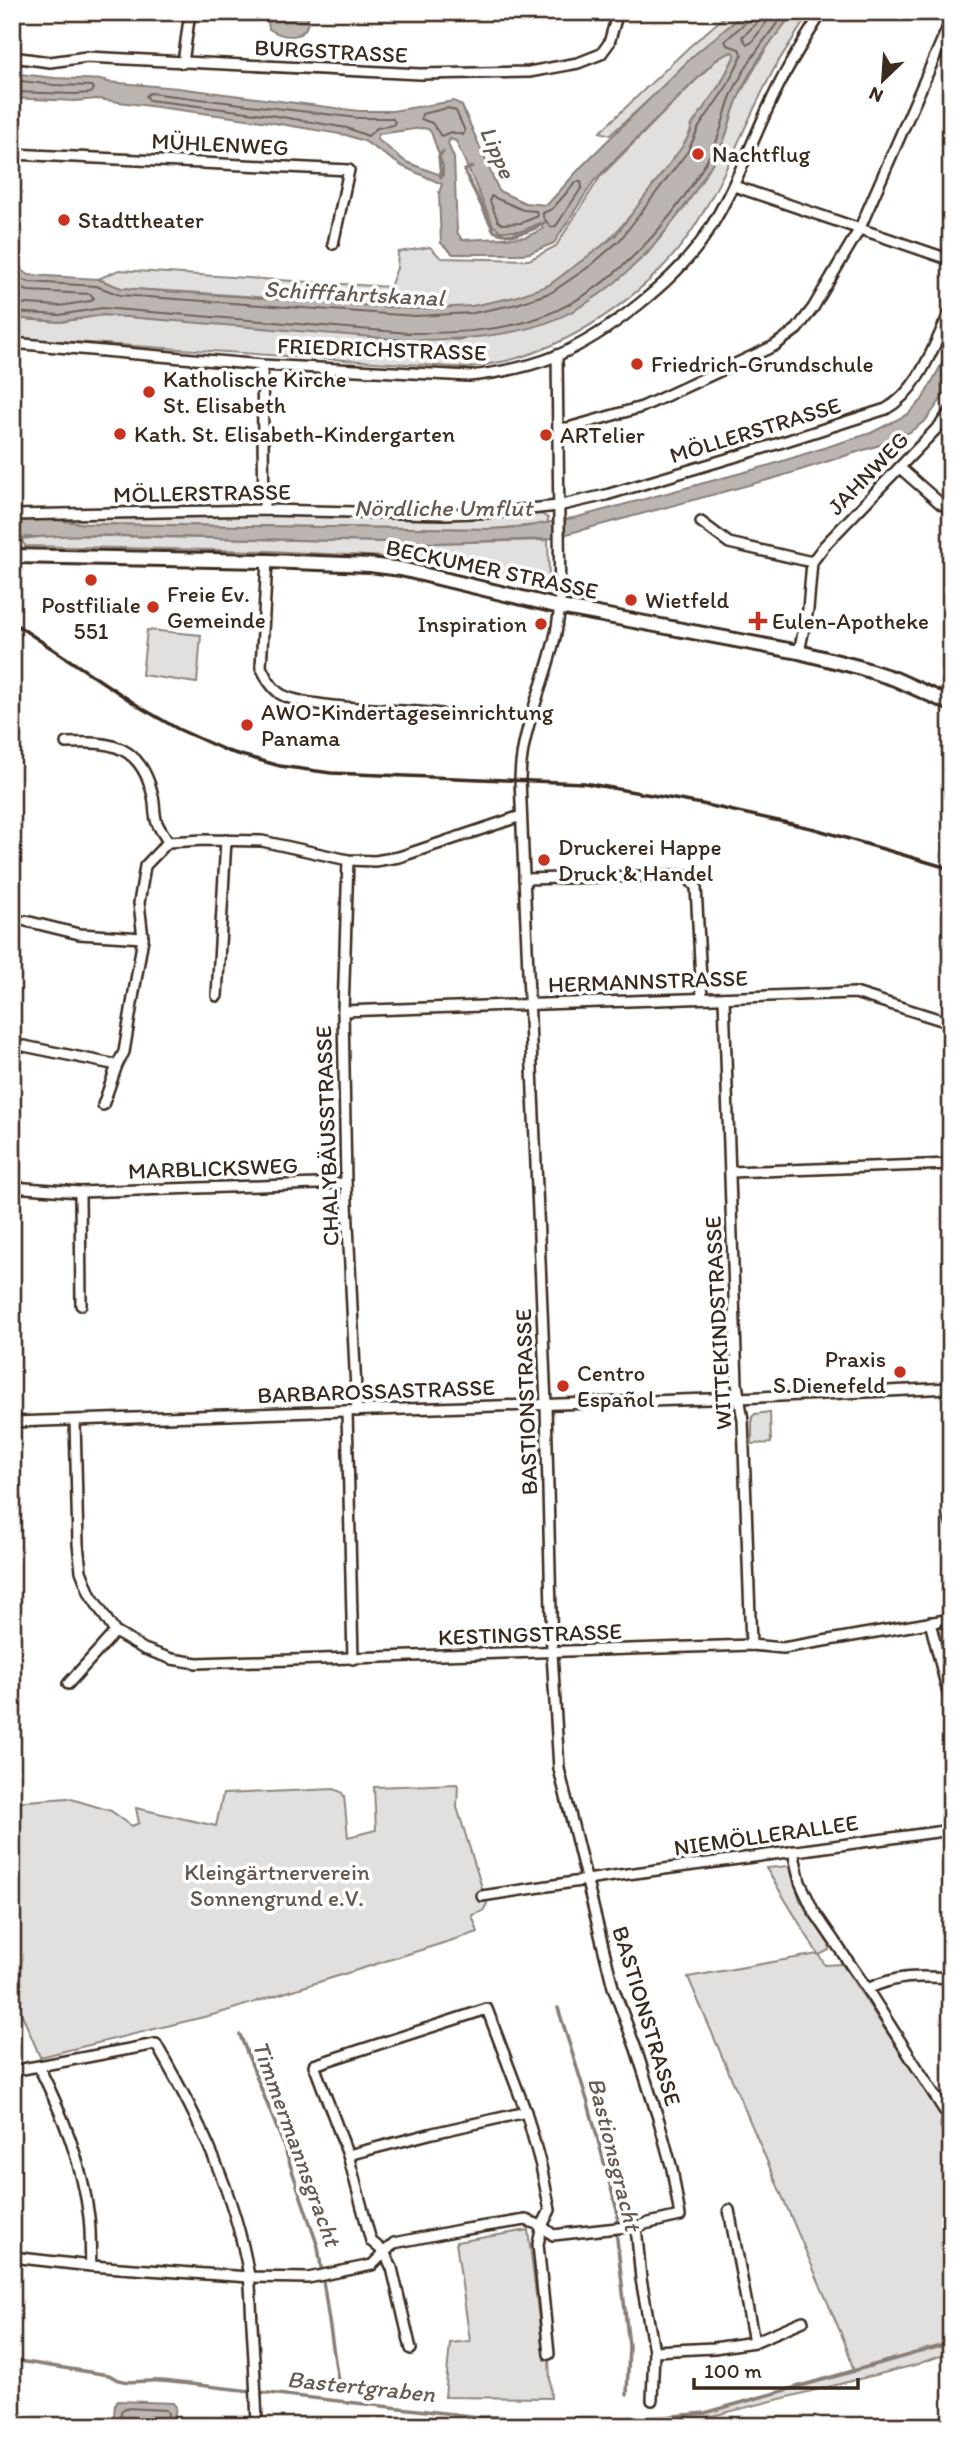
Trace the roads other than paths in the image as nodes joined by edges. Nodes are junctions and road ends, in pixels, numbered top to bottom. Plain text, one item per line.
1 (14, 12) edge
2 (190, 12) edge
3 (618, 12) edge
4 (822, 12) edge
5 (12, 18) edge
6 (951, 20) edge
7 (12, 57) edge
8 (183, 62) junction
9 (12, 154) edge
10 (734, 186) junction
11 (859, 230) junction
12 (333, 244) dead end
13 (951, 260) edge
14 (951, 310) edge
15 (12, 343) edge
16 (557, 355) junction
17 (262, 365) junction
18 (951, 410) edge
19 (559, 428) junction
20 (900, 468) junction
21 (951, 509) edge
22 (264, 510) junction
23 (558, 511) junction
24 (12, 514) edge
25 (701, 522) dead end
26 (12, 556) edge
27 (267, 561) junction
28 (812, 562) junction
29 (560, 607) junction
30 (799, 652) junction
31 (951, 704) edge
32 (441, 714) dead end
33 (66, 743) dead end
34 (521, 816) junction
35 (226, 840) junction
36 (168, 842) junction
37 (348, 860) junction
38 (524, 879) junction
39 (26, 921) dead end
40 (143, 938) junction
41 (217, 996) dead end
42 (702, 998) junction
43 (724, 998) junction
44 (530, 1005) junction
45 (343, 1011) junction
46 (951, 1023) edge
47 (24, 1046) dead end
48 (117, 1065) junction
49 (103, 1105) dead end
50 (951, 1164) edge
51 (730, 1172) junction
52 (346, 1183) junction
53 (12, 1187) edge
54 (80, 1192) junction
55 (81, 1305) dead end
56 (951, 1388) edge
57 (740, 1398) junction
58 (546, 1405) junction
59 (352, 1411) junction
60 (75, 1420) junction
61 (12, 1422) edge
62 (951, 1619) edge
63 (930, 1622) junction
64 (115, 1632) junction
65 (751, 1645) junction
66 (552, 1653) junction
67 (352, 1659) junction
68 (68, 1685) dead end
69 (951, 1705) edge
70 (951, 1830) edge
71 (793, 1851) junction
72 (588, 1880) junction
73 (482, 1896) dead end
74 (951, 1978) edge
75 (867, 1989) junction
76 (39, 2067) junction
77 (12, 2071) edge
78 (526, 2112) junction
79 (951, 2121) edge
80 (348, 2155) junction
81 (729, 2210) dead end
82 (542, 2226) junction
83 (636, 2226) junction
84 (384, 2252) junction
85 (12, 2257) edge
86 (91, 2266) junction
87 (249, 2277) junction
88 (803, 2321) dead end
89 (754, 2342) junction
90 (411, 2349) dead end
91 (654, 2351) junction
92 (549, 2354) dead end
93 (652, 2400) dead end
94 (257, 2426) edge

1 - 5 street
2 - 8 street
3 - 8 street, BURGSTRASSE
4 - 10 street, FRIEDRICHSTRASSE
6 - 11 street
7 - 8 street, BURGSTRASSE
9 - 12 street, MÜHLENWEG
10 - 11 street
10 - 16 street, FRIEDRICHSTRASSE
11 - 13 street
11 - 19 street
14 - 23 street, MÖLLERSTRASSE
15 - 17 street, FRIEDRICHSTRASSE
16 - 17 street, FRIEDRICHSTRASSE
16 - 19 street, BASTIONSTRASSE
17 - 22 street
18 - 20 street, JAHNWEG
19 - 23 street, BASTIONSTRASSE
20 - 21 street
20 - 28 street, JAHNWEG
22 - 23 street, MÖLLERSTRASSE
22 - 24 street, MÖLLERSTRASSE
23 - 29 street, BASTIONSTRASSE
25 - 28 street
26 - 27 main road, BECKUMER STRASSE
27 - 29 main road, BECKUMER STRASSE
27 - 32 street
28 - 30 street
29 - 30 main road, BECKUMER STRASSE
29 - 34 street, BASTIONSTRASSE
30 - 31 main road, BECKUMER STRASSE
33 - 36 street
34 - 37 street
34 - 38 street, BASTIONSTRASSE
35 - 36 street
35 - 37 street
35 - 41 street
36 - 40 street
37 - 45 street, CHALYBÄUSSTRASSE
38 - 42 street
38 - 44 street, BASTIONSTRASSE
39 - 40 street
40 - 48 street
42 - 43 street, HERMANNSTRASSE
42 - 44 street, HERMANNSTRASSE
43 - 46 street, HERMANNSTRASSE
43 - 51 street, WITTEKINDSTRASSE
44 - 45 street, HERMANNSTRASSE
44 - 58 street, BASTIONSTRASSE
45 - 52 street, CHALYBÄUSSTRASSE
47 - 48 street
48 - 49 street
50 - 51 street
51 - 57 street, WITTEKINDSTRASSE
52 - 54 street, MARBLICKSWEG
52 - 59 street, CHALYBÄUSSTRASSE
53 - 54 street, MARBLICKSWEG
54 - 55 street
56 - 57 street, BARBAROSSASTRASSE
57 - 58 street, BARBAROSSASTRASSE
57 - 65 street, WITTEKINDSTRASSE
58 - 59 street, BARBAROSSASTRASSE
58 - 66 street, BASTIONSTRASSE
59 - 60 street, BARBAROSSASTRASSE
59 - 67 street, CHALYBÄUSSTRASSE
60 - 61 street, BARBAROSSASTRASSE
60 - 64 street, KESTINGSTRASSE
62 - 63 street, KESTINGSTRASSE
63 - 65 street, KESTINGSTRASSE
63 - 69 street
64 - 67 street, KESTINGSTRASSE
64 - 68 street
65 - 66 street, KESTINGSTRASSE
66 - 67 street, KESTINGSTRASSE
66 - 72 street, BASTIONSTRASSE
70 - 71 street, NIEMÖLLERALLEE
71 - 72 street, NIEMÖLLERALLEE
71 - 75 street
72 - 73 street, NIEMÖLLERALLEE
72 - 83 street, BASTIONSTRASSE
74 - 75 street
75 - 79 street
76 - 77 street
76 - 86 street
76 - 87 street
78 - 80 street
78 - 80 street
78 - 82 street
80 - 84 street
81 - 89 street
82 - 83 street
82 - 84 street
82 - 92 street
83 - 91 street
84 - 87 street
84 - 90 street
85 - 86 street
86 - 87 street
87 - 94 street
88 - 89 street
89 - 91 street
91 - 93 street

